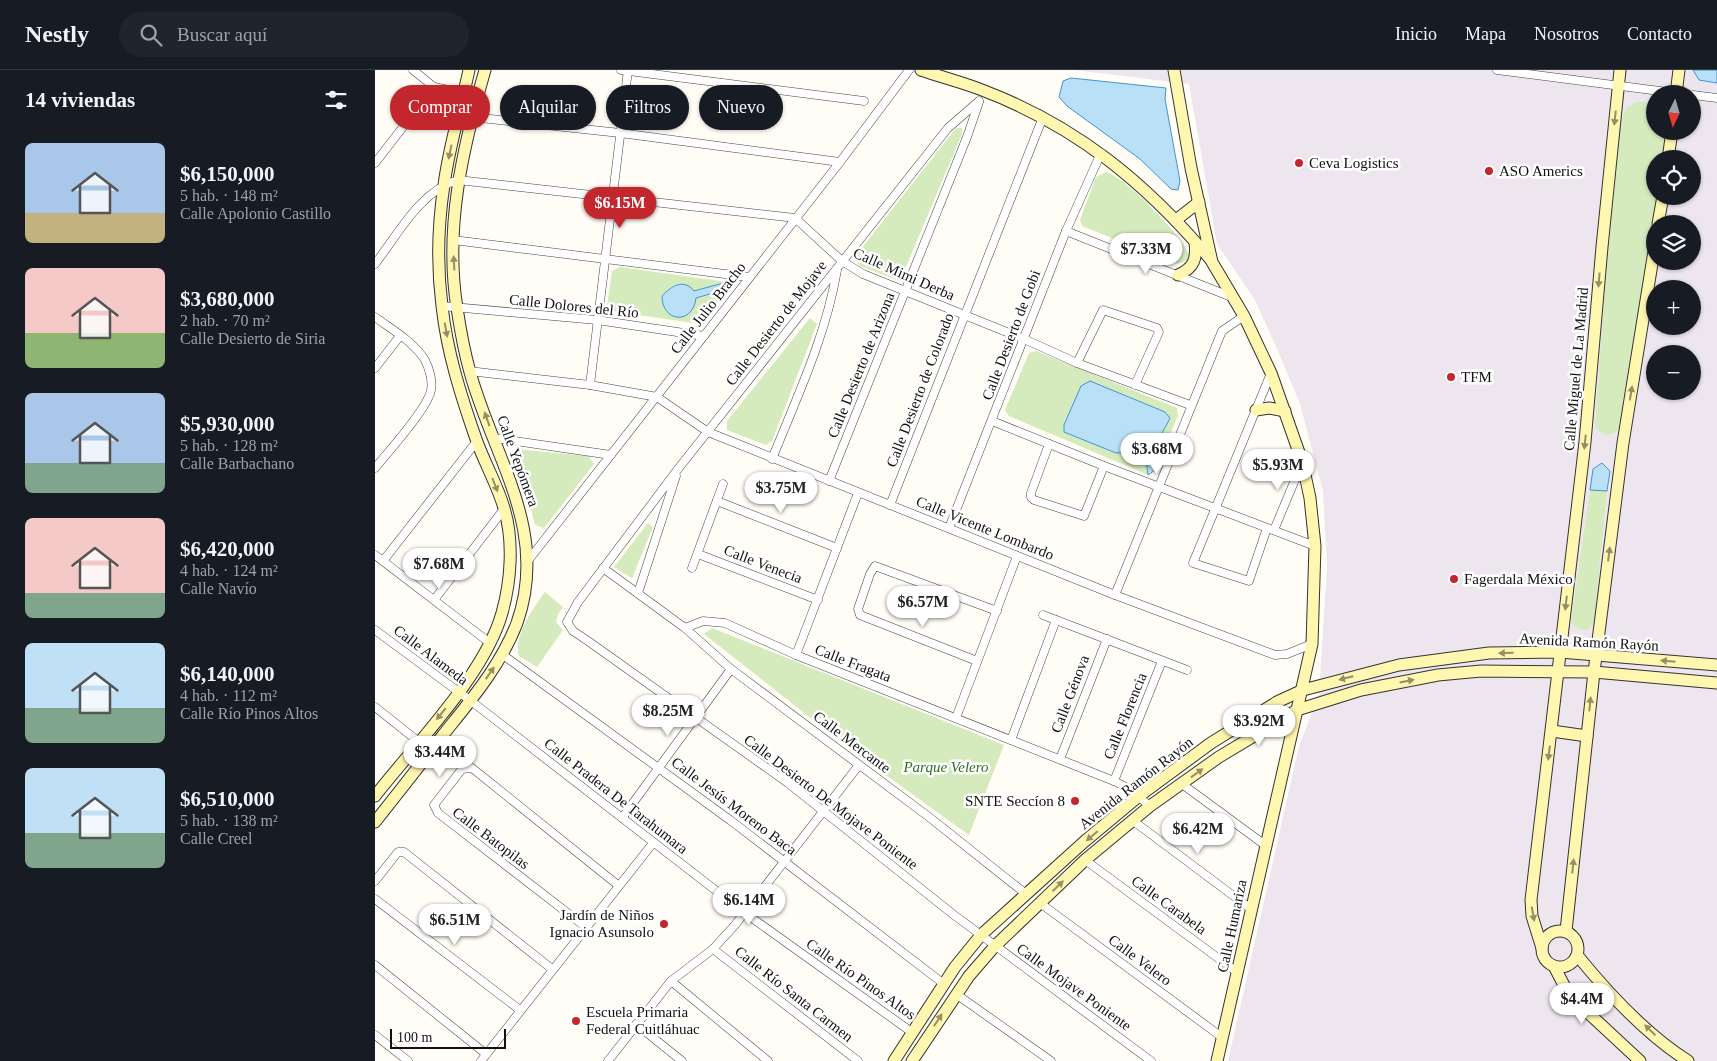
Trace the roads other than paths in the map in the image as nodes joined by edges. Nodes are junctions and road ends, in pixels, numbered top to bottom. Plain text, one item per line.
1 (413, 70) edge
2 (469, 70) edge
3 (485, 70) edge
4 (626, 70) edge
5 (909, 70) edge
6 (921, 70) edge
7 (1175, 70) edge
8 (1497, 70) edge
9 (1621, 70) edge
10 (1679, 70) edge
11 (432, 85) edge
12 (466, 85) edge
13 (481, 85) edge
14 (1679, 85) edge
15 (1619, 86) junction
16 (1646, 89) edge
17 (981, 95) junction
18 (1701, 96) edge
19 (1717, 98) edge
20 (865, 101) dead end
21 (1043, 117) junction
22 (490, 120) edge
23 (401, 130) edge
24 (456, 130) edge
25 (469, 130) edge
26 (620, 133) junction
27 (1101, 152) junction
28 (840, 162) junction
29 (375, 163) edge
30 (458, 180) junction
31 (444, 185) junction
32 (613, 196) junction
33 (1199, 202) junction
34 (795, 218) junction
35 (1176, 220) junction
36 (1066, 231) junction
37 (453, 240) junction
38 (1195, 242) junction
39 (605, 258) junction
40 (1212, 262) junction
41 (375, 264) edge
42 (840, 264) junction
43 (1651, 270) edge
44 (1178, 275) junction
45 (749, 277) junction
46 (905, 292) junction
47 (1234, 298) junction
48 (442, 306) junction
49 (457, 307) junction
50 (964, 315) junction
51 (1244, 316) junction
52 (375, 317) edge
53 (597, 320) junction
54 (400, 336) junction
55 (704, 336) junction
56 (1024, 339) junction
57 (1077, 363) junction
58 (375, 368) edge
59 (469, 371) junction
60 (1271, 373) junction
61 (590, 384) junction
62 (1135, 385) junction
63 (657, 397) junction
64 (1190, 405) junction
65 (1256, 410) junction
66 (1285, 411) junction
67 (992, 420) junction
68 (707, 432) junction
69 (494, 438) junction
70 (477, 441) junction
71 (1049, 444) junction
72 (611, 455) junction
73 (772, 459) junction
74 (1302, 461) junction
75 (1104, 466) junction
76 (375, 468) edge
77 (678, 469) junction
78 (829, 481) junction
79 (723, 484) dead end
80 (1158, 487) junction
81 (858, 493) junction
82 (717, 501) junction
83 (890, 505) junction
84 (1214, 508) junction
85 (504, 509) junction
86 (949, 528) junction
87 (1270, 529) junction
88 (1315, 546) junction
89 (837, 548) junction
90 (698, 554) junction
91 (375, 555) edge
92 (1017, 556) junction
93 (383, 561) junction
94 (527, 562) junction
95 (603, 568) junction
96 (692, 568) dead end
97 (638, 593) junction
98 (1115, 595) junction
99 (434, 600) junction
100 (818, 600) junction
101 (997, 611) junction
102 (1043, 615) dead end
103 (1056, 620) junction
104 (685, 628) junction
105 (375, 630) edge
106 (1107, 639) junction
107 (490, 643) junction
108 (1312, 644) junction
109 (1560, 652) junction
110 (503, 655) junction
111 (796, 655) junction
112 (1596, 655) junction
113 (977, 661) junction
114 (1162, 661) junction
115 (1717, 665) edge
116 (731, 669) junction
117 (1187, 670) dead end
118 (1558, 670) junction
119 (1594, 672) junction
120 (1717, 683) edge
121 (1303, 690) junction
122 (458, 692) junction
123 (471, 701) junction
124 (375, 707) edge
125 (1297, 710) junction
126 (956, 718) junction
127 (695, 719) junction
128 (1552, 731) junction
129 (1587, 736) junction
130 (1011, 740) junction
131 (419, 742) junction
132 (1060, 759) junction
133 (859, 765) junction
134 (659, 768) junction
135 (1114, 781) junction
136 (1182, 784) junction
137 (377, 789) edge
138 (1139, 796) junction
139 (1150, 806) junction
140 (824, 810) junction
141 (622, 818) junction
142 (1132, 820) junction
143 (375, 822) edge
144 (653, 844) junction
145 (1265, 844) junction
146 (1085, 860) junction
147 (786, 862) junction
148 (375, 881) edge
149 (619, 886) junction
150 (1026, 894) junction
151 (375, 899) edge
152 (1040, 903) junction
153 (1251, 909) junction
154 (745, 913) junction
155 (587, 928) junction
156 (1566, 932) junction
157 (981, 935) junction
158 (995, 946) junction
159 (1542, 948) junction
160 (713, 949) junction
161 (1577, 955) junction
162 (375, 965) edge
163 (1554, 966) junction
164 (552, 969) junction
165 (1237, 972) junction
166 (671, 981) junction
167 (944, 984) junction
168 (955, 994) junction
169 (521, 1010) junction
170 (636, 1024) junction
171 (913, 1033) junction
172 (375, 1035) edge
173 (1223, 1038) junction
174 (483, 1058) edge
175 (1047, 1060) edge
176 (408, 1061) edge
177 (608, 1061) edge
178 (682, 1061) edge
179 (768, 1061) edge
180 (858, 1061) edge
181 (894, 1061) edge
182 (912, 1061) edge
183 (1151, 1061) edge
184 (1217, 1061) edge
185 (1639, 1061) edge
186 (1688, 1061) edge

1 - 11 street
2 - 12 street, Calle Yepómera
3 - 13 street, Calle Yepómera
4 - 20 street
4 - 26 street
5 - 28 street, Calle Julio Bracho
6 - 17 street
7 - 33 street
8 - 15 street
9 - 15 street, Calle Miguel de La Madrid
10 - 14 street
15 - 16 street
15 -> 109 street, Calle Miguel de La Madrid
17 - 21 street
17 - 42 street, Calle Desierto de Mojave
17 - 46 street, Calle Desierto de Arizona
18 - 19 street
21 - 27 street
21 - 50 street, Calle Desierto de Colorado
22 - 26 street
23 - 29 street
24 -> 31 street, Calle Yepómera
25 - 30 street, Calle Yepómera
26 - 28 street
26 - 32 street
27 - 35 street
27 - 36 street, Calle Desierto de Gobi
28 - 34 street, Calle Julio Bracho
30 - 31 street
30 - 32 street
30 - 37 street, Calle Yepómera
31 - 41 street
31 - 48 street, Calle Yepómera
32 - 34 street
32 - 39 street
33 - 35 street
33 - 40 street
34 - 42 street, Calle Mimi Derba
34 - 45 street, Calle Julio Bracho
35 - 38 street
36 - 44 street
36 - 56 street, Calle Desierto de Gobi
37 - 39 street
49 -> 37 street, Calle Yepómera
38 - 40 street
38 - 44 street
39 - 45 street
39 - 53 street
40 - 47 street, Calle Humariza
42 - 46 street, Calle Mimi Derba
42 - 68 street, Calle Desierto de Mojave
42 - 73 street
112 -> 43 street
44 - 47 street
45 - 55 street, Calle Julio Bracho
46 - 50 street, Calle Mimi Derba
46 - 78 street, Calle Desierto de Arizona
47 - 51 street, Calle Humariza
48 - 49 street, Calle Dolores del Río
48 -> 70 street, Calle Yepómera
49 - 53 street, Calle Dolores del Río
49 - 59 street, Calle Yepómera
50 - 56 street, Calle Mimi Derba
50 - 83 street, Calle Desierto de Colorado
51 - 60 street, Calle Humariza
51 - 64 street
52 - 54 street
53 - 55 street, Calle Dolores del Río
53 - 61 street
54 - 58 street
54 - 76 street
55 - 63 street, Calle Julio Bracho
56 - 57 street, Calle Mimi Derba
56 - 67 street, Calle Desierto de Gobi
57 - 62 street, Calle Mimi Derba
57 - 62 street
59 - 61 street
69 -> 59 street, Calle Yepómera
60 - 65 street
60 - 66 street, Calle Humariza
61 - 63 street
62 - 64 street, Calle Mimi Derba
63 - 68 street, Calle Vicente Lombardo
63 - 72 street, Calle Julio Bracho
64 - 80 street
65 - 66 street
65 - 84 street
66 - 74 street, Calle Humariza
67 - 71 street
67 - 86 street, Calle Desierto de Gobi
68 - 73 street, Calle Vicente Lombardo
68 - 77 street, Calle Desierto de Mojave
69 - 72 street
69 - 94 street, Calle Yepómera
70 -> 85 street, Calle Yepómera
70 - 93 street
71 - 75 street
71 - 75 street
72 - 94 street, Calle Julio Bracho
73 - 78 street, Calle Vicente Lombardo
74 - 87 street
74 - 88 street, Calle Humariza
75 - 80 street
77 - 95 street, Calle Desierto de Mojave
77 - 97 street
78 - 81 street, Calle Vicente Lombardo
79 - 82 street
80 - 84 street
80 - 98 street
81 - 83 street, Calle Vicente Lombardo
81 - 89 street
82 - 89 street
82 - 90 street
83 - 86 street, Calle Vicente Lombardo
84 - 87 street
84 - 87 street
85 - 99 street
85 - 107 street, Calle Yepómera
86 - 92 street, Calle Vicente Lombardo
87 - 88 street
88 - 108 street, Calle Humariza
89 - 100 street
90 - 96 street
90 - 100 street, Calle Venecia
91 - 93 street
92 - 98 street, Calle Vicente Lombardo
92 - 101 street
93 - 99 street
94 - 110 street, Calle Yepómera
95 - 97 street, Calle Mercante
95 - 127 street, Calle Desierto De Mojave Poniente
97 - 104 street, Calle Mercante
98 - 108 street, Calle Vicente Lombardo
99 - 107 street
100 - 111 street
101 - 113 street
101 - 113 street
102 - 103 street
103 - 106 street
103 - 130 street
104 - 111 street, Calle Fragata
104 - 116 street, Calle Mercante
105 - 122 street, Calle Alameda
106 - 114 street
106 - 132 street, Calle Génova
107 - 122 street, Calle Yepómera
108 - 121 street, Calle Humariza
109 - 112 street, Avenida Ramón Rayón
109 - 118 street, Calle Miguel de La Madrid
109 -> 121 street, Avenida Ramón Rayón
123 -> 110 street, Calle Yepómera
110 - 134 street, Calle Jesús Moreno Baca
111 - 126 street, Calle Fragata
115 -> 112 street, Avenida Ramón Rayón
112 - 119 street
113 - 126 street
114 - 117 street
114 - 135 street, Calle Florencia
116 - 127 street
116 - 133 street, Calle Mercante
118 - 119 street, Avenida Ramón Rayón
125 -> 118 street, Avenida Ramón Rayón
118 - 128 street, Calle Miguel de La Madrid
119 - 120 street, Avenida Ramón Rayón
129 -> 119 street
121 - 125 street, Calle Humariza
121 - 138 street, Avenida Ramón Rayón
122 - 123 street, Calle Alameda
122 -> 131 street, Calle Yepómera
123 - 141 street, Calle Pradera De Tarahumara
123 - 143 street, Calle Yepómera
124 - 131 street
136 -> 125 street, Avenida Ramón Rayón
125 - 145 street, Calle Humariza
126 - 130 street, Calle Fragata
127 - 134 street
127 - 140 street, Calle Desierto De Mojave Poniente
128 - 129 street
128 -> 159 street, Calle Miguel de La Madrid
156 -> 129 street
130 - 132 street, Calle Fragata
131 - 137 street, Calle Yepómera
132 - 135 street, Calle Fragata
133 - 140 street
133 - 150 street, Calle Mercante
134 - 141 street
134 - 147 street, Calle Jesús Moreno Baca
135 - 138 street, Calle Fragata
136 - 139 street, Avenida Ramón Rayón
136 - 145 street
138 - 139 street, Calle Fragata
138 -> 150 street, Avenida Ramón Rayón
139 - 142 street, Avenida Ramón Rayón
140 - 147 street
140 - 157 street, Calle Desierto De Mojave Poniente
141 - 144 street, Calle Pradera De Tarahumara
142 - 146 street, Avenida Ramón Rayón
142 - 153 street
144 - 149 street
144 - 154 street, Calle Pradera De Tarahumara
145 - 153 street, Calle Humariza
152 -> 146 street, Avenida Ramón Rayón
146 - 165 street, Calle Carabela
147 - 154 street
147 - 167 street, Calle Jesús Moreno Baca
148 - 164 street
149 - 155 street
149 - 155 street, Calle Batopilas
150 - 157 street, Avenida Ramón Rayón
151 - 169 street
152 - 158 street, Avenida Ramón Rayón
152 - 173 street, Calle Velero
153 - 165 street, Calle Humariza
154 - 160 street
154 - 171 street, Calle Río Pinos Altos
155 - 164 street
156 - 159 street
156 - 161 street
157 - 158 street, Calle Mojave Poniente
157 - 167 street, Avenida Ramón Rayón
158 - 168 street, Avenida Ramón Rayón
158 - 183 street, Calle Mojave Poniente
159 - 163 street
160 - 166 street
160 - 180 street, Calle Río Santa Carmen
161 - 163 street
186 -> 161 street
162 - 174 street
163 - 185 street
164 - 169 street
165 - 173 street, Calle Humariza
166 - 170 street
166 - 179 street
167 - 171 street, Avenida Ramón Rayón
168 - 175 street
182 -> 168 street, Avenida Ramón Rayón
169 - 174 street
170 - 177 street
170 - 178 street
171 - 181 street, Avenida Ramón Rayón
172 - 176 street
173 - 184 street, Calle Humariza

